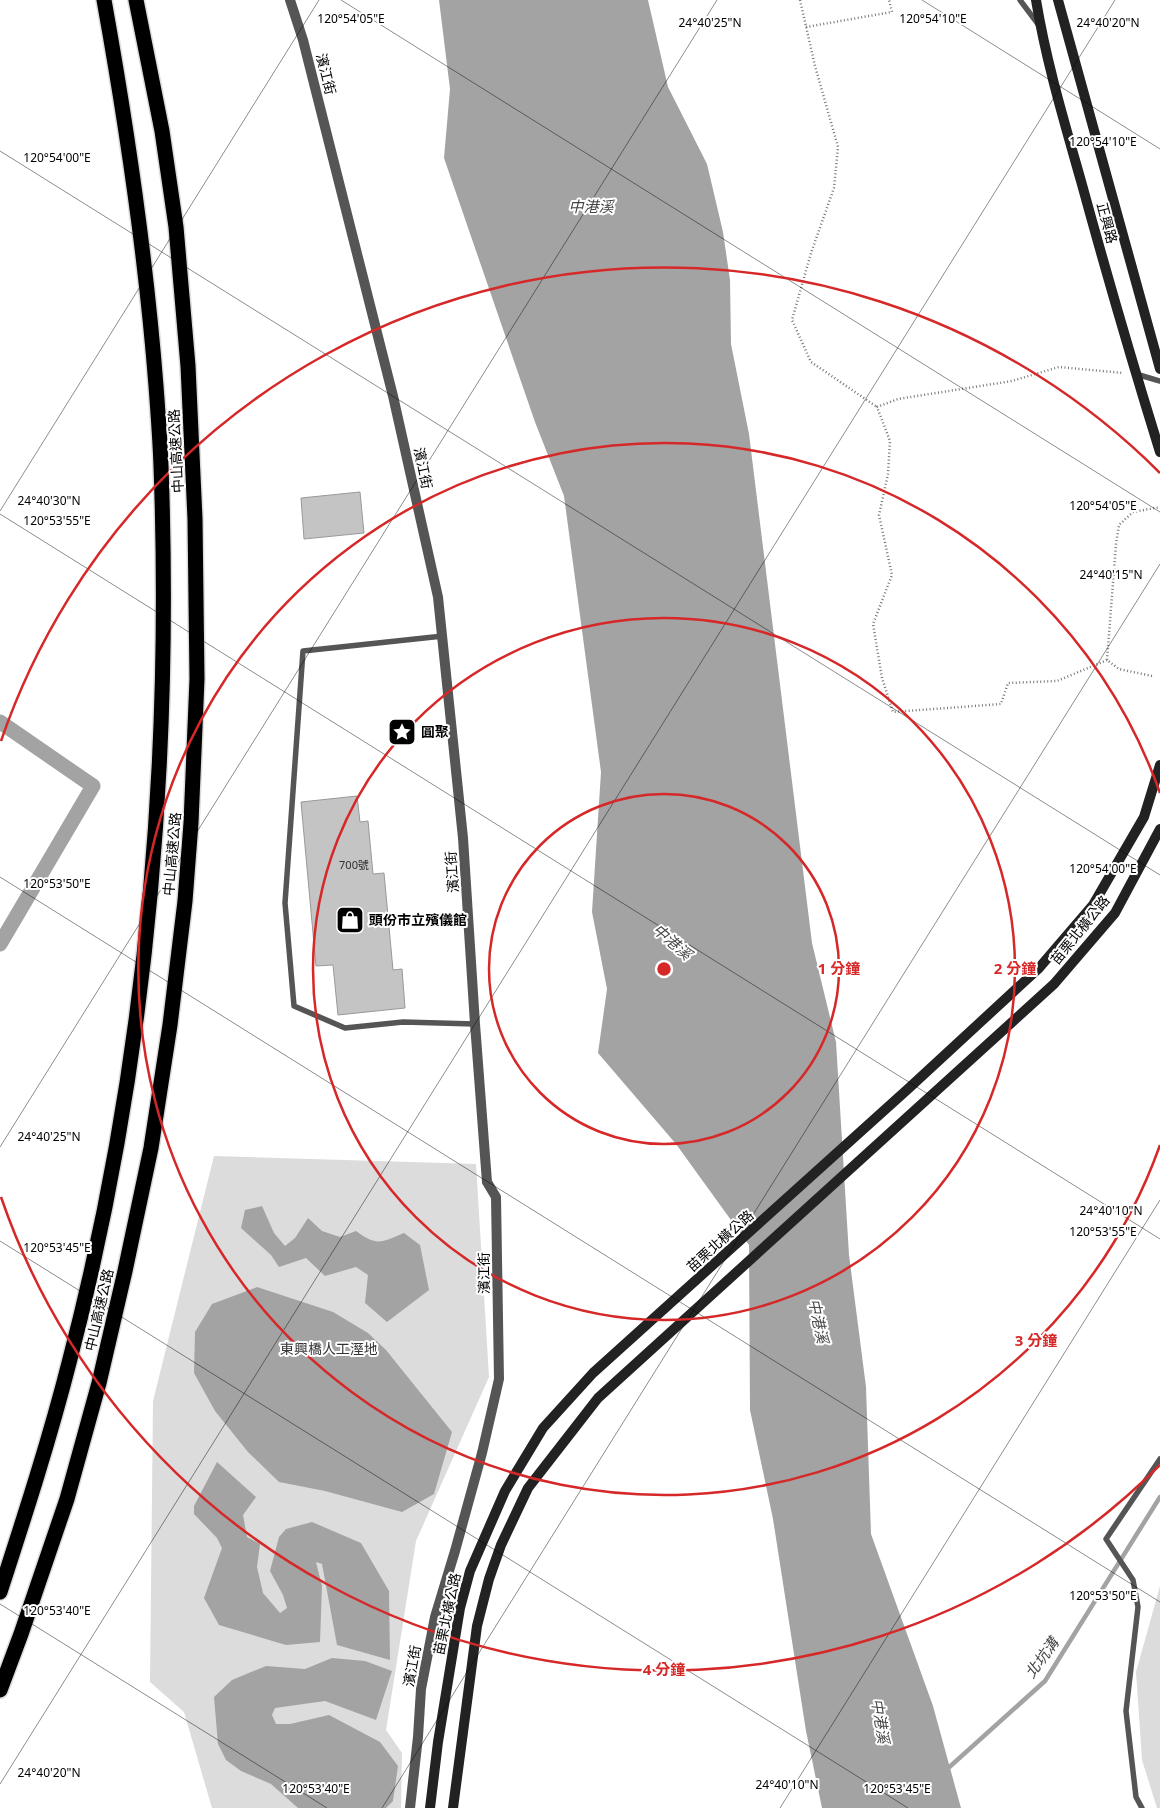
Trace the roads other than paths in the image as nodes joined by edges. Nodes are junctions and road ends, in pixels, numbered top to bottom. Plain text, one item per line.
1 (104, 0) edge
2 (136, 0) edge
3 (290, 0) edge
4 (1020, 0) edge
5 (1036, 0) edge
6 (1058, 0) edge
7 (1040, 27) junction
8 (1160, 369) edge
9 (1136, 374) junction
10 (1160, 381) edge
11 (1160, 452) edge
12 (443, 636) junction
13 (1160, 765) edge
14 (1160, 828) edge
15 (475, 1024) junction
16 (1160, 1459) edge
17 (0, 1592) edge
18 (0, 1690) edge
19 (410, 1808) edge
20 (430, 1808) edge
21 (453, 1808) edge
22 (1142, 1808) edge

1 - 17 highway, 中山高速公路
2 - 18 highway, 中山高速公路
3 - 12 street, 濱江街
4 - 7 lane
5 - 7 main road, 正興路
6 - 8 main road, 正興路
7 - 9 main road, 正興路
9 - 10 lane
9 - 11 main road, 正興路
12 - 15 street, 濱江街
12 - 15 lane
13 - 20 main road, 苗栗北橫公路
14 - 21 main road, 苗栗北橫公路
15 - 19 street, 濱江街
16 - 22 lane

